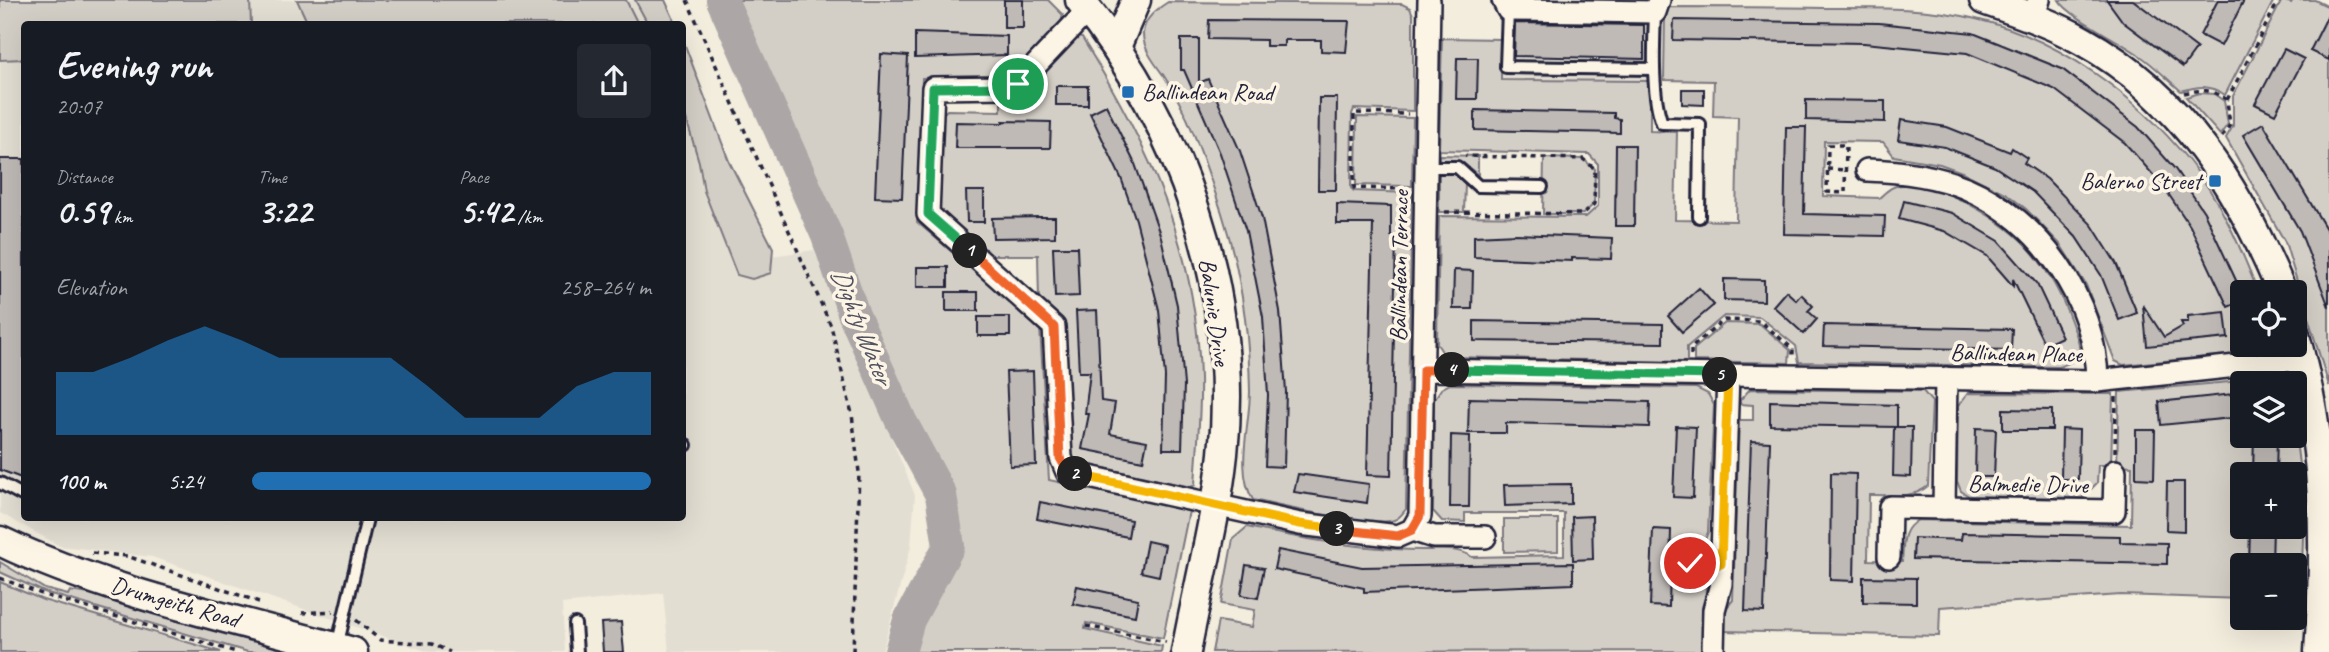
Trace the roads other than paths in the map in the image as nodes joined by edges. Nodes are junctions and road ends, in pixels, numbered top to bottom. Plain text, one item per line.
1 (1136, 0) edge
2 (1429, 0) edge
3 (1984, 0) edge
4 (1084, 5) edge
5 (1505, 5) edge
6 (1657, 6) edge
7 (2036, 8) edge
8 (1116, 47) junction
9 (1654, 69) junction
10 (1426, 167) junction
11 (1867, 170) dead end
12 (1542, 187) dead end
13 (1699, 217) dead end
14 (2277, 280) edge
15 (2234, 357) edge
16 (2301, 357) edge
17 (1423, 370) junction
18 (1728, 375) junction
19 (1946, 378) junction
20 (2107, 381) junction
21 (2115, 471) road end
22 (0, 483) edge
23 (2327, 489) edge
24 (21, 494) edge
25 (1215, 505) junction
26 (1944, 508) junction
27 (367, 521) edge
28 (2327, 529) edge
29 (1412, 530) junction
30 (1485, 537) dead end
31 (0, 541) edge
32 (1889, 557) dead end
33 (1690, 563) dead end
34 (1721, 564) junction
35 (575, 624) dead end
36 (1175, 644) edge
37 (345, 650) edge
38 (577, 652) edge
39 (1713, 652) edge
40 (2319, 652) edge

1 - 8 street
2 - 10 street, Ballindean Terrace
3 - 7 street
4 - 8 street, Balunie Drive
4 - 25 street
5 - 6 street
5 - 9 lane
6 - 9 lane
7 - 14 street
8 - 25 street, Balunie Drive
9 - 13 lane
10 - 12 lane
10 - 17 street, Ballindean Terrace
11 - 20 street
15 - 20 street, Ballindean Place
16 - 23 street
17 - 18 street, Ballindean Place
17 - 29 street, Ballindean Terrace
18 - 19 street, Ballindean Place
18 - 34 street
19 - 20 street, Ballindean Place
19 - 26 street, Balmedie Drive
21 - 26 street, Balmedie Drive
22 - 24 lane
23 - 28 street
25 - 29 street
25 - 36 street, Balunie Drive
26 - 32 street, Balmedie Drive
27 - 37 lane
28 - 40 street
29 - 30 street
31 - 37 street, Drumgeith Road
33 - 34 street
34 - 39 street
35 - 38 lane

